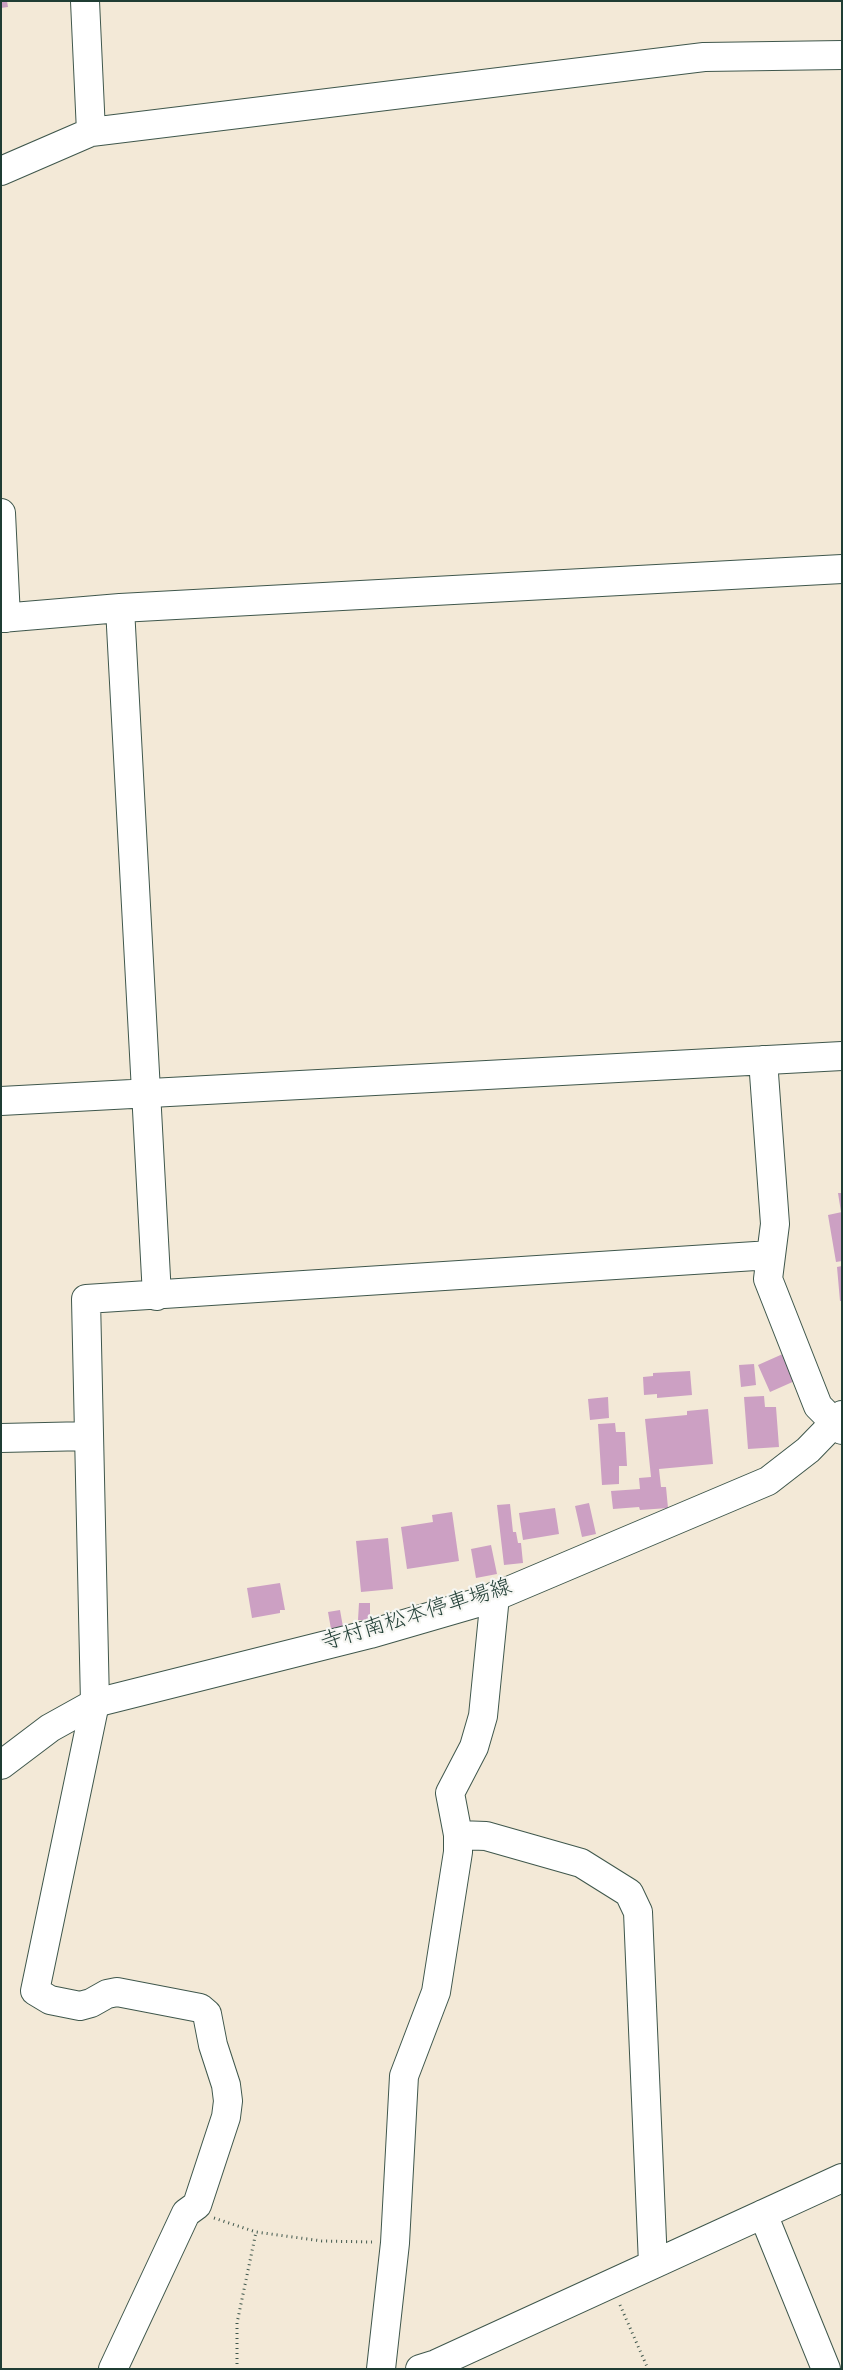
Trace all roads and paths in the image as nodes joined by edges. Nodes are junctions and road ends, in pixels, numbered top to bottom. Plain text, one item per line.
1 (86, 1) edge
2 (842, 55) edge
3 (91, 132) junction
4 (1, 171) edge
5 (1, 513) edge
6 (842, 569) edge
7 (120, 608) junction
8 (4, 618) edge
9 (842, 1056) edge
10 (763, 1060) junction
11 (145, 1092) junction
12 (1, 1101) edge
13 (771, 1255) junction
14 (157, 1296) junction
15 (840, 1422) edge
16 (89, 1436) junction
17 (1, 1438) edge
18 (495, 1596) junction
19 (95, 1703) junction
20 (1, 1765) edge
21 (458, 1835) junction
22 (842, 2178) edge
23 (190, 2210) junction
24 (763, 2214) junction
25 (256, 2232) junction
26 (395, 2243) junction
27 (653, 2264) junction
28 (613, 2282) junction
29 (431, 2367) edge
30 (113, 2369) edge
31 (237, 2369) edge
32 (381, 2369) edge
33 (648, 2369) edge
34 (826, 2369) edge

1 - 3 street
2 - 3 street
3 - 4 street
5 - 8 street
6 - 7 street
7 - 8 street
7 - 11 street
9 - 10 street
10 - 11 street
10 - 13 street
11 - 12 street
11 - 14 street
13 - 14 street
13 - 15 street
14 - 16 street
15 - 18 street, 寺村南松本停車場線
16 - 17 street
16 - 19 street
18 - 19 street, 寺村南松本停車場線
18 - 21 street
19 - 20 street, 寺村南松本停車場線
19 - 23 street
21 - 26 street
21 - 27 street
22 - 24 street
23 - 25 path
23 - 30 street
24 - 27 street
24 - 34 street
25 - 26 path
25 - 31 path
26 - 32 street
27 - 28 street
28 - 29 street
28 - 33 path

